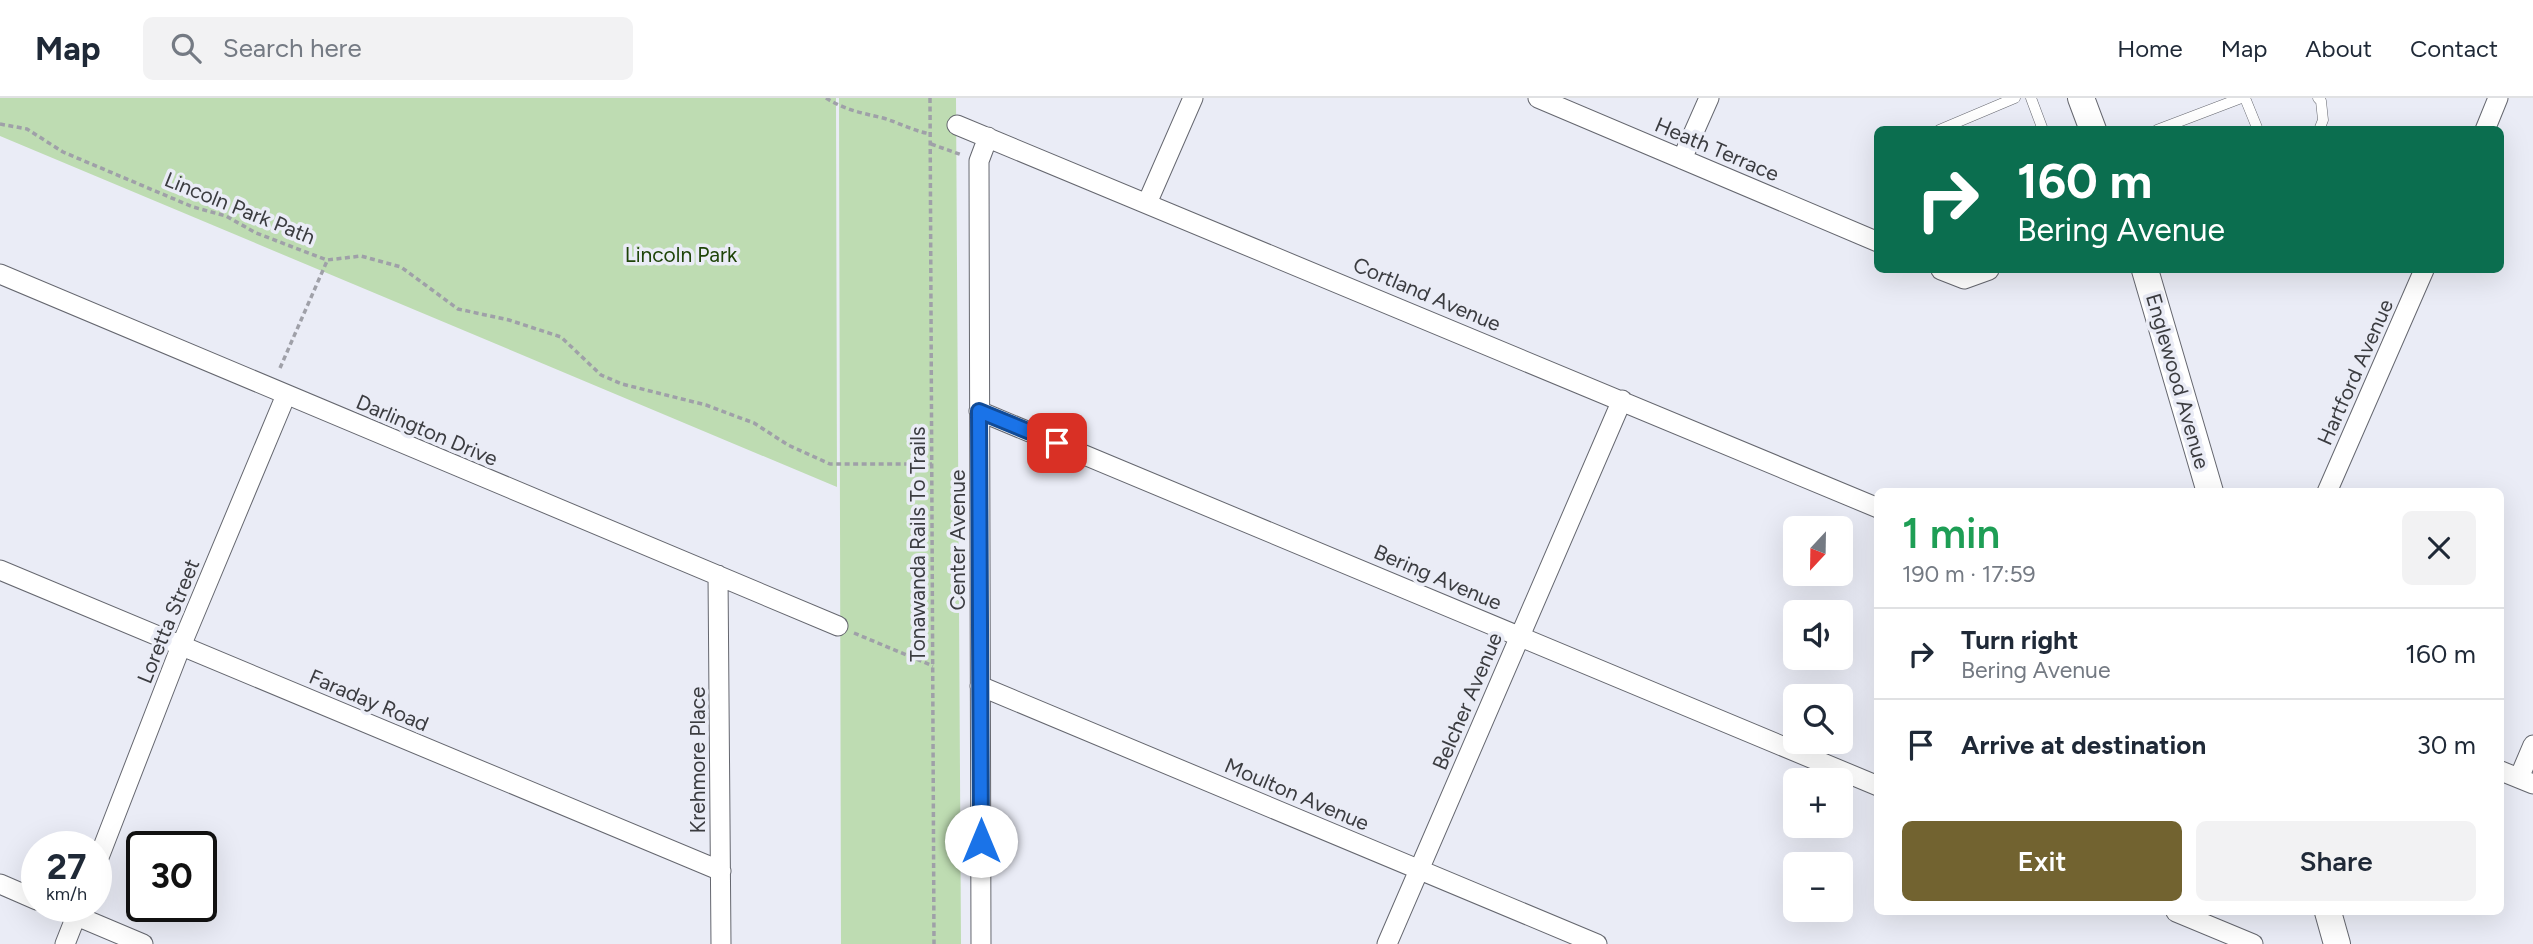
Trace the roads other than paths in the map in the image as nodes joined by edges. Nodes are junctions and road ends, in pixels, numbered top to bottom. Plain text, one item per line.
1 (1193, 98) edge
2 (1538, 98) edge
3 (1709, 98) edge
4 (2015, 98) edge
5 (2031, 98) edge
6 (2081, 98) edge
7 (2243, 98) edge
8 (2318, 98) edge
9 (2498, 98) edge
10 (957, 125) dead end
11 (1948, 126) edge
12 (2042, 126) edge
13 (2092, 126) edge
14 (2168, 126) edge
15 (2256, 126) edge
16 (2321, 126) edge
17 (2487, 126) edge
18 (988, 137) junction
19 (1682, 159) junction
20 (1148, 201) junction
21 (1874, 240) edge
22 (1949, 273) edge
23 (1981, 273) edge
24 (2146, 273) edge
25 (2423, 273) edge
26 (0, 274) edge
27 (285, 395) junction
28 (1622, 400) junction
29 (979, 411) junction
30 (2209, 488) edge
31 (2329, 488) edge
32 (1874, 506) edge
33 (0, 570) edge
34 (718, 575) junction
35 (838, 626) road end
36 (1520, 636) junction
37 (181, 646) junction
38 (980, 687) junction
39 (2533, 745) edge
40 (2517, 778) edge
41 (1874, 784) edge
42 (109, 831) edge
43 (1419, 869) junction
44 (721, 871) junction
45 (0, 884) edge
46 (21, 893) edge
47 (2183, 915) edge
48 (2329, 915) edge
49 (74, 922) edge
50 (100, 922) edge
51 (65, 944) edge
52 (143, 944) edge
53 (722, 944) edge
54 (981, 944) edge
55 (1387, 944) edge
56 (1597, 944) edge
57 (2253, 944) edge
58 (2337, 944) edge

1 - 20 street
2 - 19 street, Heath Terrace
3 - 19 street
4 - 11 lane
5 - 12 lane
6 - 13 street
7 - 14 lane
7 - 15 lane
8 - 16 lane
9 - 17 street
10 - 18 street, Cortland Avenue
18 - 20 street, Cortland Avenue
18 - 29 street, Center Avenue
19 - 21 street, Heath Terrace
20 - 28 street, Cortland Avenue
22 - 23 street
24 - 30 street, Englewood Avenue
25 - 31 street, Hartford Avenue
26 - 27 street, Darlington Drive
27 - 34 street, Darlington Drive
27 - 37 street, Loretta Street
28 - 32 street, Cortland Avenue
28 - 36 street, Belcher Avenue
29 - 36 street, Bering Avenue
29 - 38 street, Center Avenue
33 - 37 street, Faraday Road
34 - 35 street, Darlington Drive
34 - 44 street, Krehmore Place
36 - 41 street, Bering Avenue
36 - 43 street, Belcher Avenue
37 - 42 street, Loretta Street
37 - 44 street, Faraday Road
38 - 43 street, Moulton Avenue
38 - 54 street, Center Avenue
39 - 40 street
43 - 55 street, Belcher Avenue
43 - 56 street, Moulton Avenue
44 - 53 street, Krehmore Place
45 - 46 street
47 - 57 street
48 - 58 street
49 - 51 street
50 - 52 street

